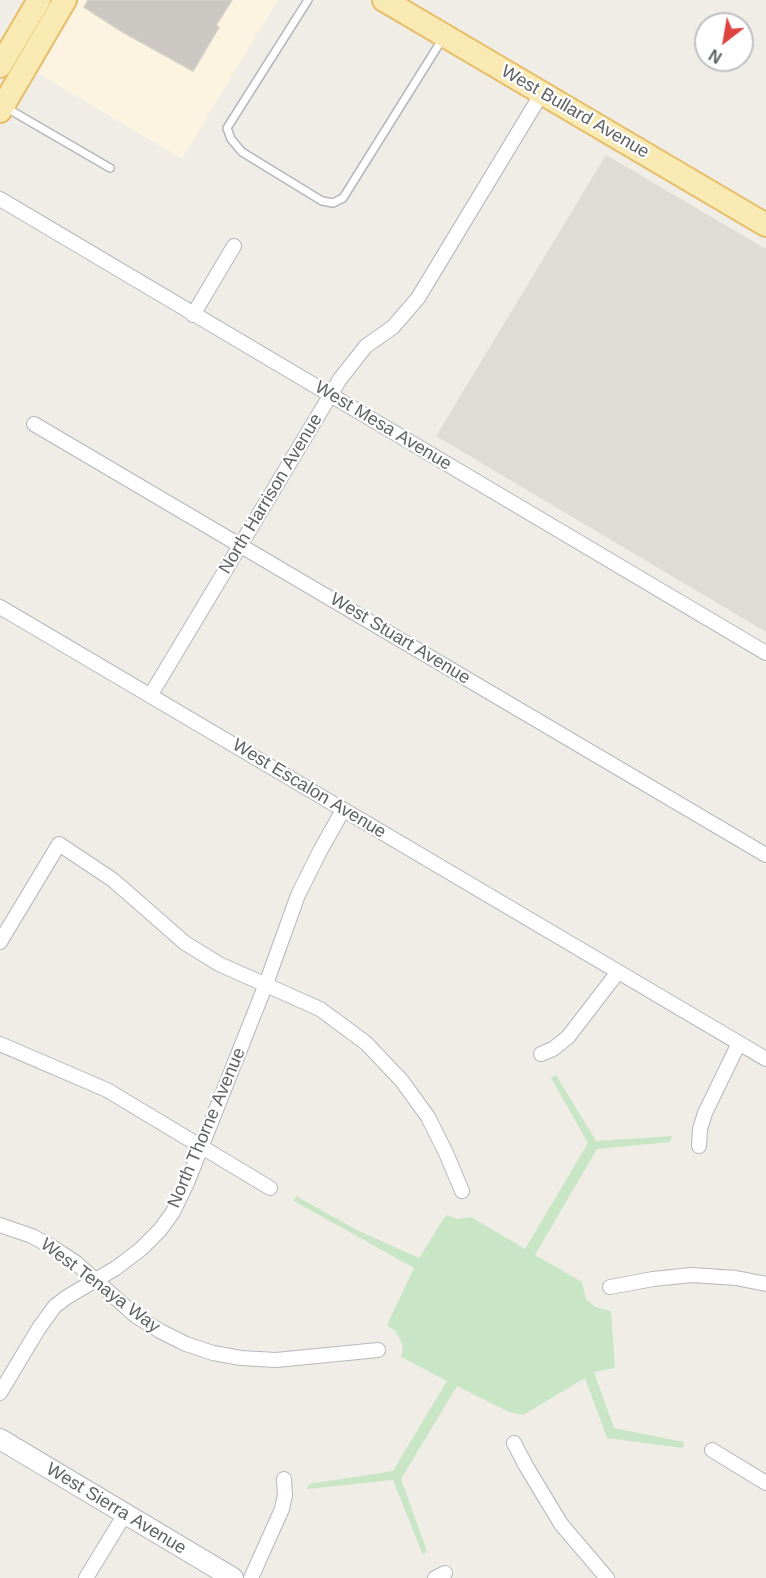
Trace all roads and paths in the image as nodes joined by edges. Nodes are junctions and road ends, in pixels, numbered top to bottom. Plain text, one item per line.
1 (39, 0) edge
2 (51, 0) edge
3 (65, 0) edge
4 (308, 0) edge
5 (384, 0) edge
6 (445, 36) junction
7 (1, 63) edge
8 (542, 93) junction
9 (2, 109) edge
10 (110, 168) dead end
11 (0, 199) edge
12 (766, 225) edge
13 (234, 246) dead end
14 (193, 315) junction
15 (330, 396) junction
16 (34, 424) dead end
17 (241, 545) junction
18 (0, 607) edge
19 (766, 653) edge
20 (150, 696) junction
21 (344, 810) junction
22 (766, 855) edge
23 (0, 942) edge
24 (618, 972) junction
25 (266, 984) junction
26 (739, 1043) junction
27 (0, 1044) edge
28 (541, 1054) dead end
29 (766, 1059) edge
30 (201, 1146) junction
31 (699, 1146) dead end
32 (270, 1188) dead end
33 (462, 1191) dead end
34 (0, 1225) edge
35 (96, 1281) junction
36 (766, 1284) edge
37 (610, 1287) dead end
38 (378, 1350) dead end
39 (0, 1394) edge
40 (0, 1439) edge
41 (514, 1443) dead end
42 (712, 1450) dead end
43 (284, 1479) dead end
44 (766, 1483) edge
45 (125, 1514) junction
46 (86, 1578) edge
47 (233, 1578) edge
48 (251, 1578) edge
49 (608, 1578) edge

1 - 7 main road
2 - 9 main road
3 - 9 main road
4 - 6 lane
5 - 6 main road, West Bullard Avenue
6 - 8 main road, West Bullard Avenue
8 - 12 main road, West Bullard Avenue
8 - 15 street, North Harrison Avenue
9 - 10 lane
11 - 14 street, West Mesa Avenue
13 - 14 street
14 - 15 street, West Mesa Avenue
15 - 17 street, North Harrison Avenue
15 - 19 street, West Mesa Avenue
16 - 17 street, West Stuart Avenue
17 - 20 street, North Harrison Avenue
17 - 22 street, West Stuart Avenue
18 - 20 street, West Escalon Avenue
20 - 21 street, West Escalon Avenue
21 - 24 street, West Escalon Avenue
21 - 25 street, North Thorne Avenue
23 - 25 street
24 - 26 street, West Escalon Avenue
24 - 28 street
25 - 30 street, North Thorne Avenue
25 - 33 street
26 - 29 street, West Escalon Avenue
26 - 31 street
27 - 30 street
30 - 32 street
30 - 35 street, North Thorne Avenue
34 - 35 street, West Tenaya Way
35 - 38 street, West Tenaya Way
35 - 39 street, North Thorne Avenue
36 - 37 street
40 - 45 street, West Sierra Avenue
41 - 49 street
42 - 44 street
43 - 48 street
45 - 46 street
45 - 47 street, West Sierra Avenue

